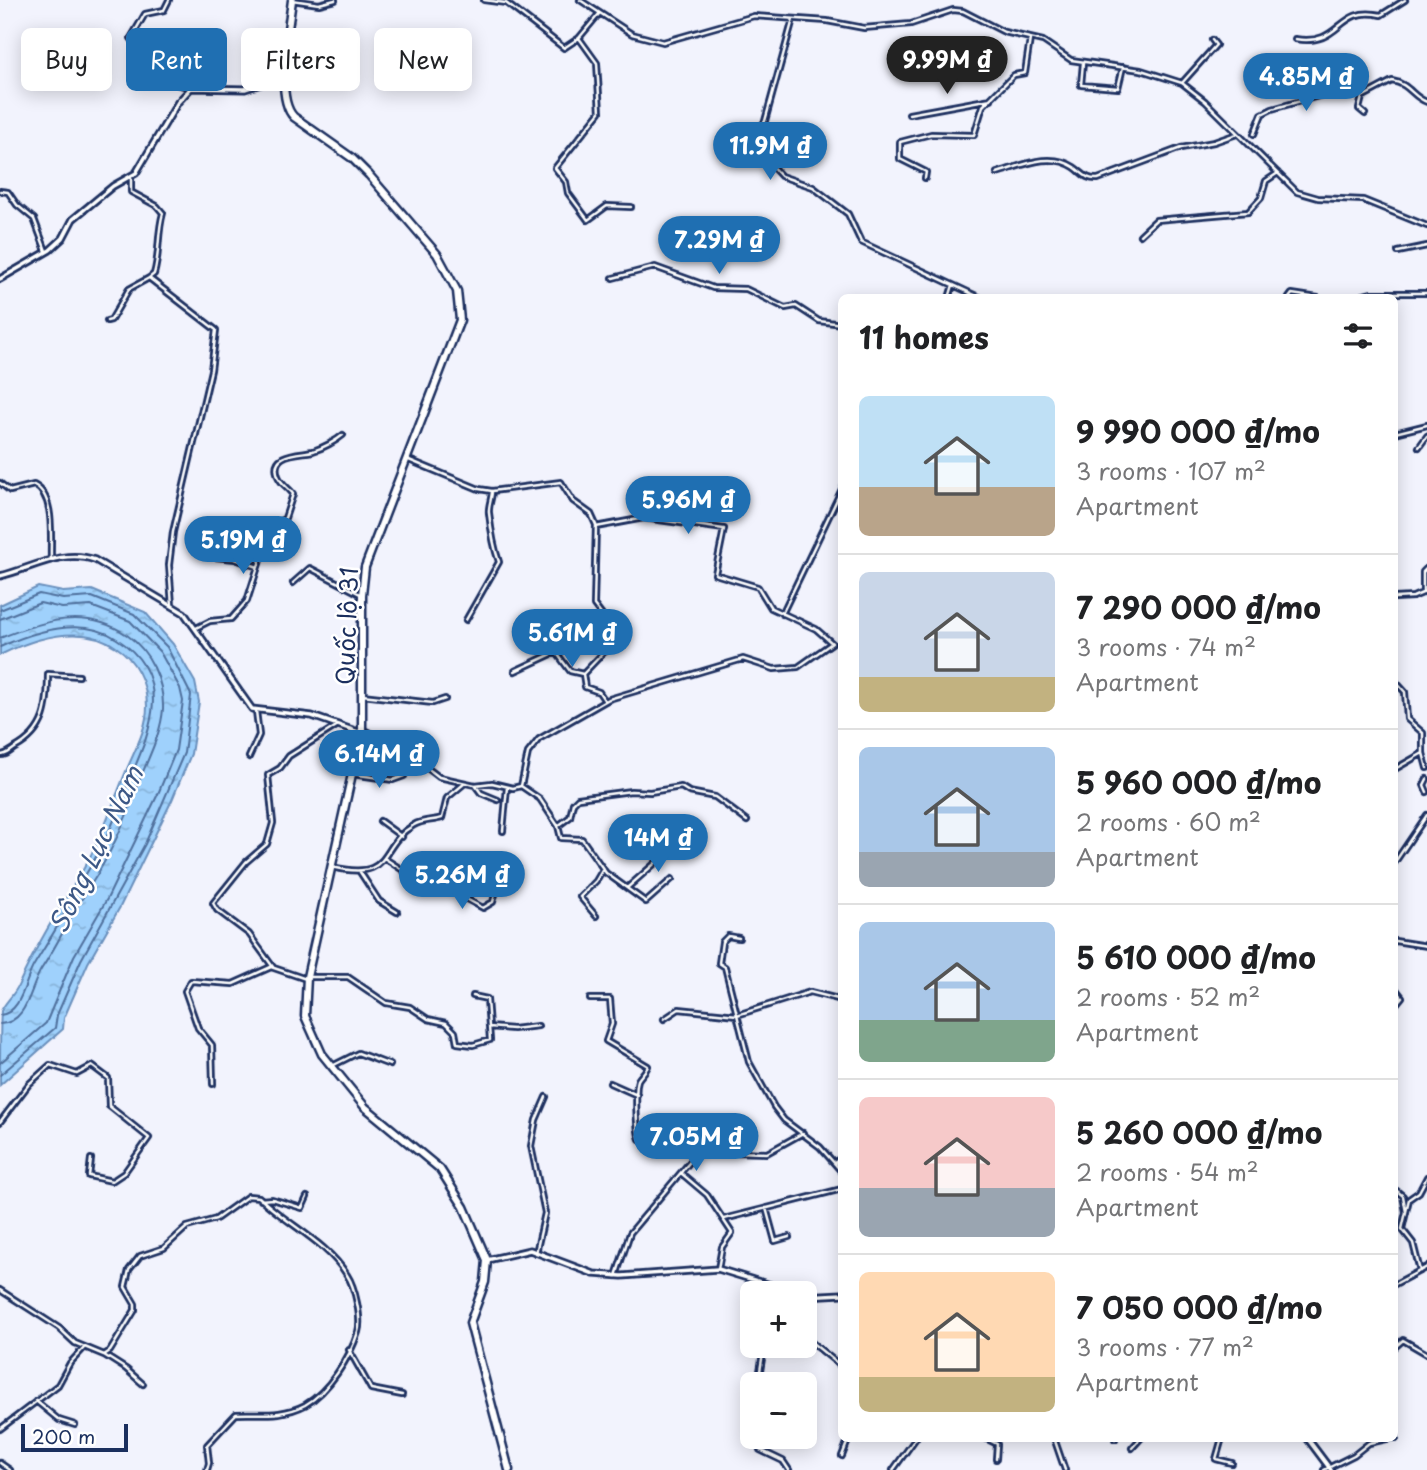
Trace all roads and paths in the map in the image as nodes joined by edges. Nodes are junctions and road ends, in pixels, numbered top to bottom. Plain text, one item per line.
1 (169, 0) edge
2 (292, 0) edge
3 (335, 0) edge
4 (484, 0) edge
5 (580, 0) edge
6 (1405, 0) edge
7 (599, 14) junction
8 (793, 19) junction
9 (137, 28) edge
10 (289, 28) edge
11 (579, 38) junction
12 (1030, 39) junction
13 (1296, 39) dead end
14 (1212, 40) dead end
15 (1083, 62) junction
16 (1123, 67) junction
17 (1182, 83) junction
18 (188, 91) edge
19 (285, 91) edge
20 (1366, 94) junction
21 (991, 99) junction
22 (1427, 102) edge
23 (909, 114) dead end
24 (1365, 114) dead end
25 (1238, 134) junction
26 (1254, 134) dead end
27 (997, 173) dead end
28 (1278, 173) junction
29 (131, 177) junction
30 (925, 178) dead end
31 (0, 191) edge
32 (631, 207) dead end
33 (1427, 226) edge
34 (1140, 235) dead end
35 (1427, 246) edge
36 (47, 252) junction
37 (1398, 252) dead end
38 (149, 278) junction
39 (613, 278) dead end
40 (0, 279) edge
41 (953, 285) junction
42 (1427, 293) edge
43 (950, 294) edge
44 (972, 294) edge
45 (1398, 294) edge
46 (107, 321) dead end
47 (838, 323) edge
48 (1427, 425) edge
49 (1398, 432) edge
50 (343, 435) dead end
51 (1427, 436) edge
52 (1419, 447) dead end
53 (406, 458) junction
54 (0, 484) edge
55 (492, 491) junction
56 (838, 497) edge
57 (596, 527) junction
58 (212, 539) dead end
59 (51, 559) junction
60 (258, 567) junction
61 (1426, 569) edge
62 (0, 576) edge
63 (293, 583) dead end
64 (1425, 591) edge
65 (362, 595) junction
66 (1398, 598) edge
67 (172, 605) junction
68 (782, 614) junction
69 (466, 620) dead end
70 (196, 628) junction
71 (515, 671) dead end
72 (583, 674) junction
73 (79, 676) dead end
74 (1398, 684) edge
75 (362, 695) junction
76 (445, 699) dead end
77 (605, 701) junction
78 (256, 711) junction
79 (338, 725) junction
80 (361, 731) junction
81 (1425, 732) edge
82 (1423, 753) junction
83 (0, 755) edge
84 (249, 757) dead end
85 (1398, 767) edge
86 (1427, 768) edge
87 (352, 774) junction
88 (404, 776) dead end
89 (1427, 779) edge
90 (465, 783) junction
91 (475, 785) junction
92 (521, 786) junction
93 (507, 787) junction
94 (1427, 792) edge
95 (498, 800) dead end
96 (1427, 815) edge
97 (380, 821) dead end
98 (747, 821) dead end
99 (558, 826) junction
100 (503, 831) dead end
101 (402, 837) junction
102 (678, 843) dead end
103 (384, 858) junction
104 (1398, 858) edge
105 (332, 867) junction
106 (603, 869) junction
107 (360, 872) junction
108 (487, 875) dead end
109 (672, 879) dead end
110 (627, 888) junction
111 (397, 912) dead end
112 (596, 916) dead end
113 (739, 938) dead end
114 (1398, 941) edge
115 (1427, 946) edge
116 (273, 967) junction
117 (307, 979) junction
118 (473, 996) dead end
119 (590, 999) dead end
120 (838, 999) edge
121 (737, 1015) junction
122 (664, 1019) dead end
123 (538, 1026) dead end
124 (489, 1027) junction
125 (390, 1065) dead end
126 (331, 1067) junction
127 (610, 1083) dead end
128 (213, 1084) dead end
129 (637, 1095) junction
130 (546, 1097) dead end
131 (0, 1122) edge
132 (803, 1133) junction
133 (699, 1151) junction
134 (91, 1159) dead end
135 (838, 1160) edge
136 (835, 1163) junction
137 (838, 1167) edge
138 (681, 1173) junction
139 (1427, 1177) edge
140 (838, 1190) edge
141 (1398, 1192) edge
142 (307, 1197) dead end
143 (261, 1200) junction
144 (766, 1208) junction
145 (1406, 1212) junction
146 (724, 1219) junction
147 (789, 1237) dead end
148 (536, 1253) junction
149 (487, 1260) junction
150 (1427, 1267) edge
151 (718, 1269) junction
152 (1420, 1271) junction
153 (616, 1276) junction
154 (751, 1281) edge
155 (1398, 1282) edge
156 (0, 1290) edge
157 (838, 1294) edge
158 (817, 1295) edge
159 (1398, 1345) edge
160 (817, 1347) edge
161 (84, 1348) junction
162 (349, 1350) junction
163 (1427, 1354) edge
164 (104, 1355) junction
165 (838, 1364) edge
166 (143, 1384) dead end
167 (402, 1395) dead end
168 (36, 1401) junction
169 (75, 1425) dead end
170 (0, 1429) edge
171 (847, 1442) edge
172 (913, 1442) edge
173 (993, 1442) edge
174 (1055, 1442) edge
175 (1137, 1442) edge
176 (1221, 1442) edge
177 (1310, 1442) edge
178 (1374, 1442) edge
179 (1132, 1448) dead end
180 (760, 1449) edge
181 (842, 1456) dead end
182 (996, 1459) dead end
183 (0, 1463) edge
184 (1232, 1463) dead end
185 (1328, 1469) edge
186 (10, 1470) edge
187 (206, 1470) edge
188 (509, 1470) edge
189 (789, 1470) edge
190 (893, 1470) edge
191 (1065, 1470) edge

1 - 9 street
2 - 3 street
2 - 10 highway, Quốc lộ 31
4 - 11 street
5 - 7 street
6 - 13 street
7 - 8 street
7 - 11 street
8 - 12 street
8 - 41 street
11 - 32 street
12 - 15 street
12 - 21 street
14 - 17 street
15 - 16 street
15 - 16 street
16 - 17 street
17 - 25 street
18 - 29 street
19 - 53 highway, Quốc lộ 31
20 - 22 street
20 - 24 street
20 - 26 street
21 - 23 street
21 - 30 street
25 - 27 street
25 - 28 street
28 - 33 street
28 - 34 street
29 - 36 street
29 - 38 street
31 - 36 street
35 - 37 street
36 - 40 street
38 - 46 street
38 - 67 street
39 - 47 street
41 - 43 street
41 - 44 street
42 - 45 street
48 - 49 street
50 - 60 street
51 - 52 street
53 - 55 street
53 - 65 highway, Quốc lộ 31
54 - 59 street
55 - 57 street
55 - 69 street
56 - 68 street
57 - 68 street
57 - 72 street
58 - 60 street
59 - 62 street
59 - 67 street
60 - 70 street
61 - 64 street
63 - 65 street
64 - 66 street
65 - 75 highway, Quốc lộ 31
67 - 70 street
68 - 77 street
70 - 78 street
71 - 72 street
72 - 77 street
73 - 83 street
74 - 81 street
75 - 76 street
75 - 80 highway, Quốc lộ 31
77 - 92 street
78 - 79 street
78 - 84 street
79 - 80 street
79 - 116 street
80 - 87 highway, Quốc lộ 31
80 - 90 street
81 - 82 street
82 - 85 street
82 - 86 street
87 - 88 street
87 - 105 highway, Quốc lộ 31
89 - 94 street
90 - 91 street
90 - 101 street
91 - 93 street
91 - 95 street
92 - 93 street
92 - 99 street
93 - 100 street
96 - 104 street
97 - 101 street
98 - 99 street
99 - 106 street
101 - 103 street
102 - 110 street
103 - 107 street
103 - 108 street
105 - 107 street
105 - 117 highway, Quốc lộ 31
106 - 110 street
106 - 112 street
107 - 111 street
109 - 110 street
113 - 121 street
114 - 115 street
116 - 117 street
116 - 128 street
117 - 124 street
117 - 126 highway, Quốc lộ 31
118 - 124 street
119 - 129 street
120 - 121 street
121 - 122 street
121 - 132 street
123 - 124 street
125 - 126 street
126 - 149 highway, Quốc lộ 31
127 - 129 street
129 - 133 street
130 - 148 street
131 - 134 street
132 - 133 street
132 - 136 street
133 - 138 street
135 - 136 street
136 - 137 street
138 - 146 street
138 - 153 street
139 - 145 street
140 - 144 street
141 - 145 street
142 - 143 street
143 - 162 street
143 - 164 street
144 - 146 street
144 - 147 street
145 - 152 street
146 - 151 street
148 - 149 street
148 - 153 street
149 - 188 highway
150 - 152 street
151 - 153 street
151 - 154 street
152 - 155 street
156 - 161 street
157 - 158 street
159 - 163 street
160 - 165 street
161 - 164 street
161 - 168 street
162 - 167 street
162 - 187 street
164 - 166 street
168 - 169 street
168 - 170 street
171 - 181 street
172 - 190 street
173 - 182 street
174 - 191 street
175 - 179 street
176 - 184 street
177 - 185 street
178 - 185 street
180 - 189 street
183 - 186 street

